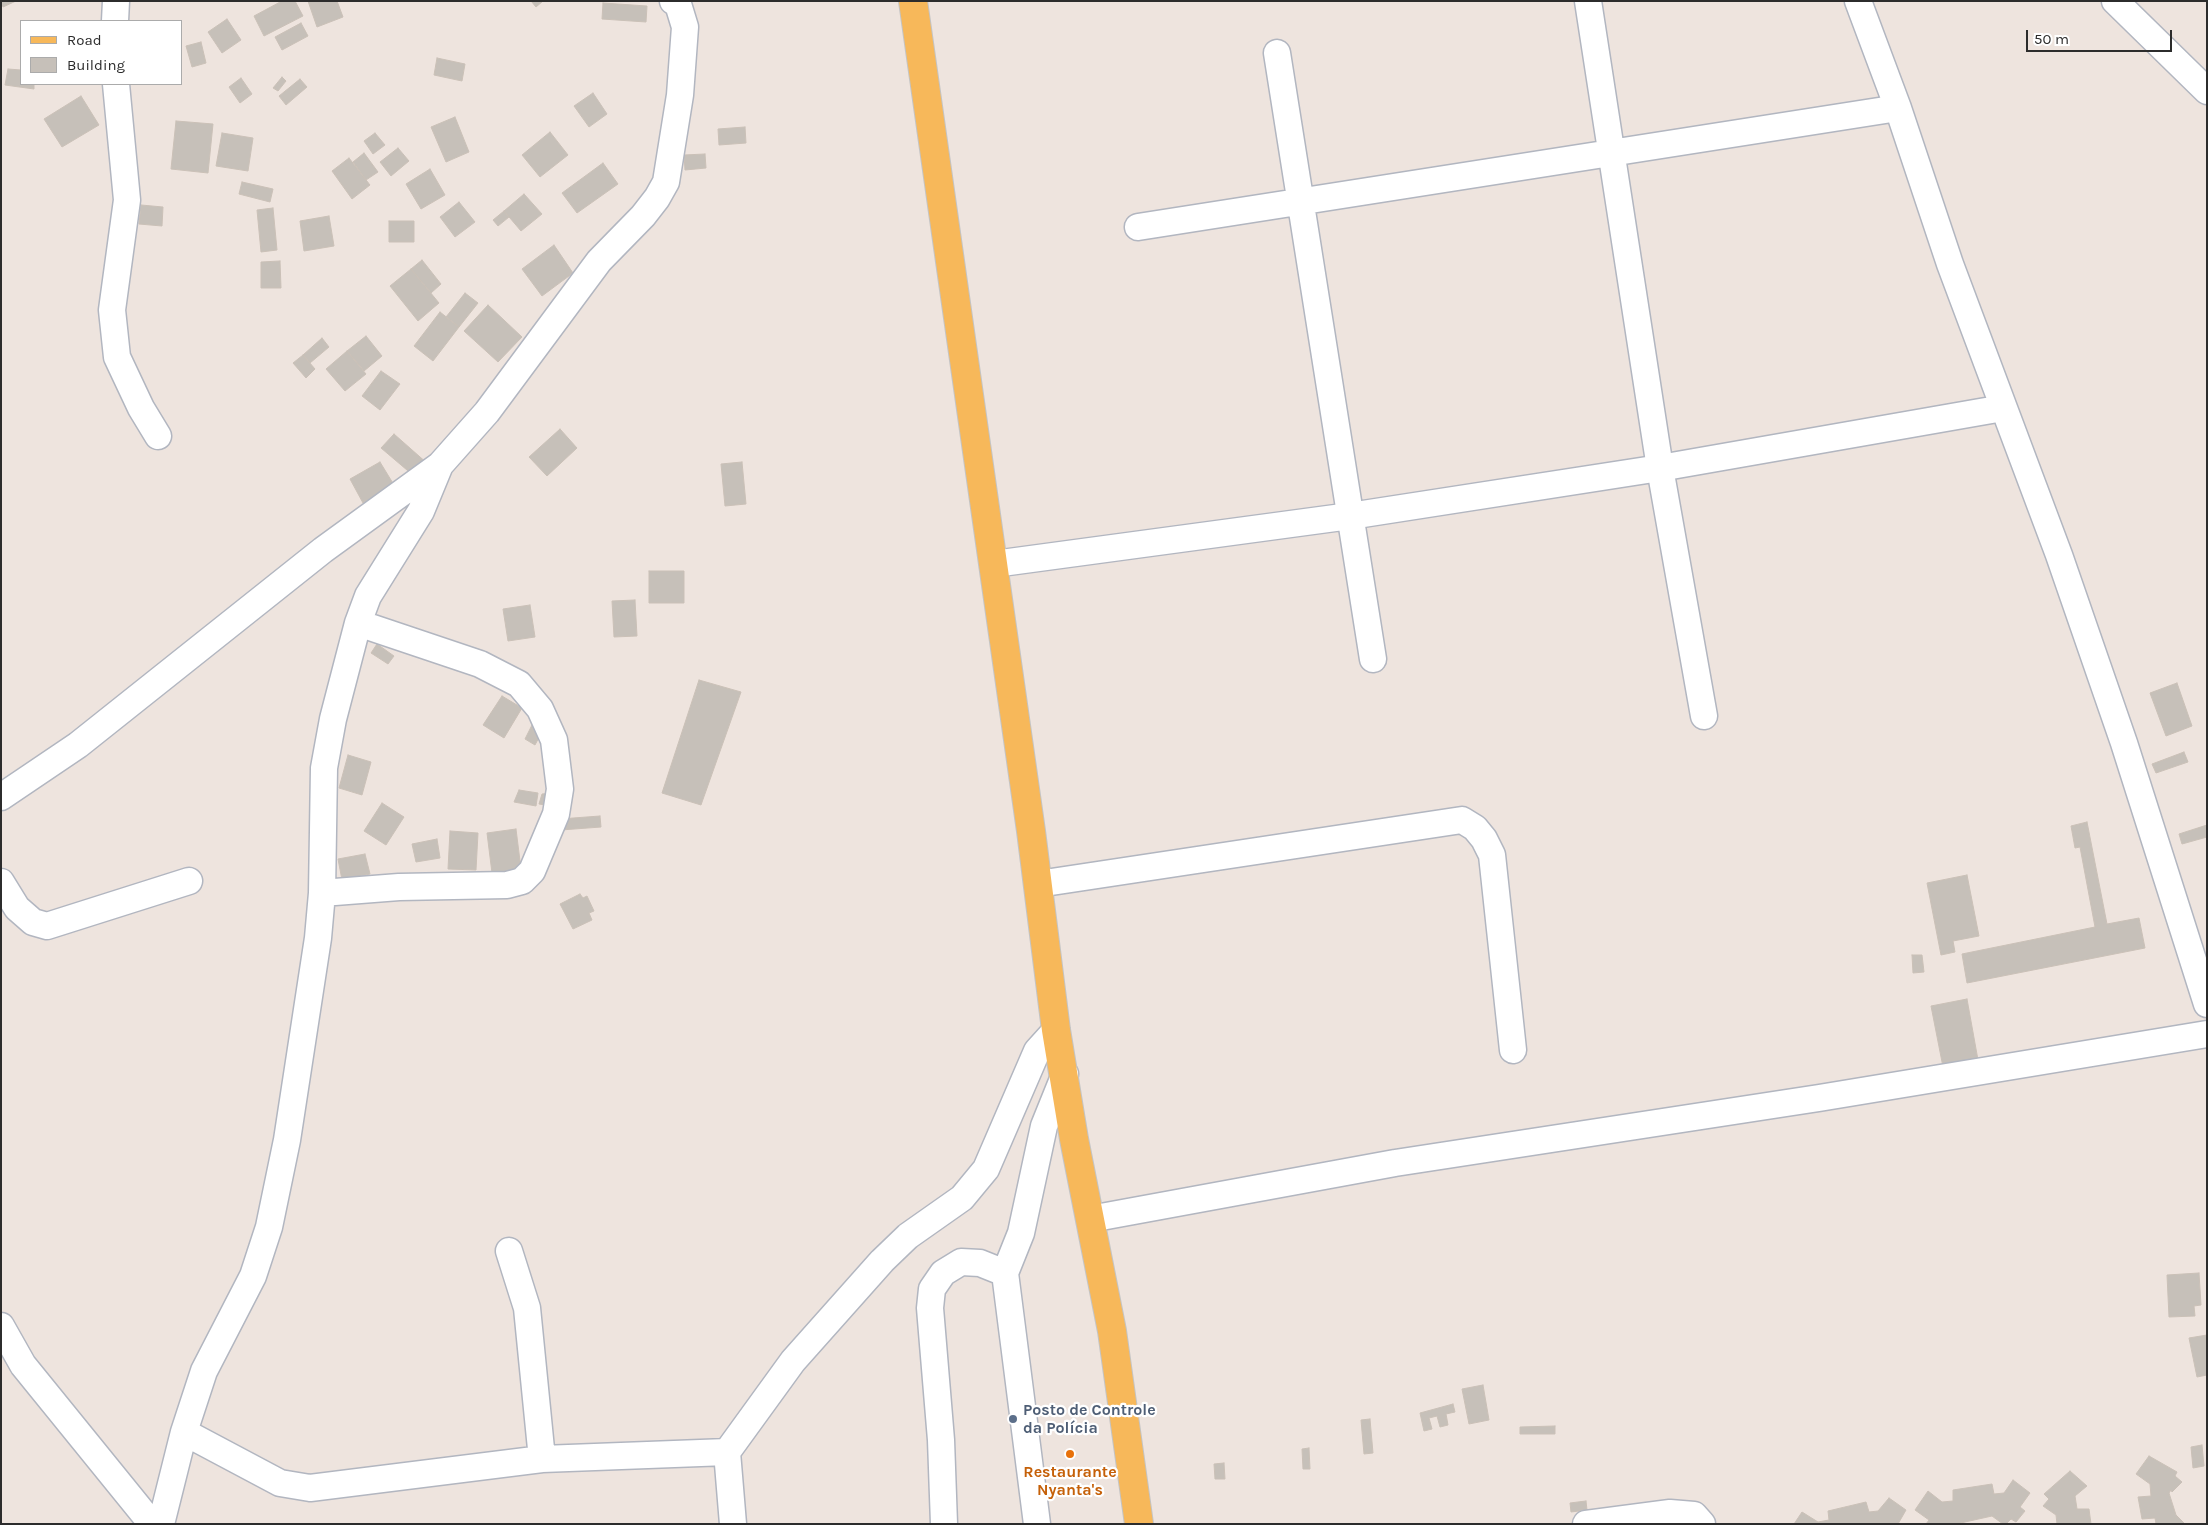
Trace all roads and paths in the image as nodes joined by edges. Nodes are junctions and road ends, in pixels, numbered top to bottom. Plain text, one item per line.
1 (116, 1) edge
2 (673, 1) edge
3 (913, 1) edge
4 (1588, 1) edge
5 (1858, 1) edge
6 (2115, 1) edge
7 (115, 20) edge
8 (1277, 53) dead end
9 (116, 85) edge
10 (2207, 90) edge
11 (1898, 108) junction
12 (1611, 152) junction
13 (1300, 202) junction
14 (1138, 227) dead end
15 (2003, 408) junction
16 (158, 436) dead end
17 (440, 465) junction
18 (1660, 468) junction
19 (1350, 516) junction
20 (994, 564) junction
21 (358, 623) junction
22 (1373, 659) dead end
23 (1704, 716) dead end
24 (1, 797) edge
25 (189, 881) dead end
26 (1, 882) edge
27 (1038, 884) junction
28 (322, 893) junction
29 (2207, 1004) edge
30 (1056, 1030) junction
31 (2207, 1034) edge
32 (1514, 1050) dead end
33 (1065, 1074) junction
34 (1090, 1219) junction
35 (509, 1251) dead end
36 (1005, 1273) junction
37 (1, 1327) edge
38 (184, 1432) junction
39 (726, 1452) junction
40 (542, 1459) junction
41 (152, 1524) edge
42 (161, 1524) edge
43 (733, 1524) edge
44 (944, 1524) edge
45 (1037, 1524) edge
46 (1139, 1524) edge
47 (1586, 1524) edge
48 (1702, 1524) edge

1 - 7 street
2 - 17 street
3 - 20 main road
4 - 12 street
5 - 11 street
6 - 10 street
8 - 13 street
9 - 16 street
11 - 12 street
11 - 15 street
12 - 13 street
12 - 18 street
13 - 14 street
13 - 19 street
15 - 18 street
15 - 29 street
17 - 21 street
17 - 24 street
18 - 19 street
18 - 23 street
19 - 20 street
19 - 22 street
20 - 27 main road
21 - 28 street
21 - 28 street
25 - 26 street
27 - 30 main road
27 - 32 street
28 - 38 street
30 - 33 main road
30 - 39 street
31 - 34 street
33 - 34 main road
33 - 36 street
34 - 46 main road
35 - 40 street
36 - 44 street
36 - 45 street
37 - 41 street
38 - 40 street
38 - 42 street
39 - 40 street
39 - 43 street
47 - 48 street

